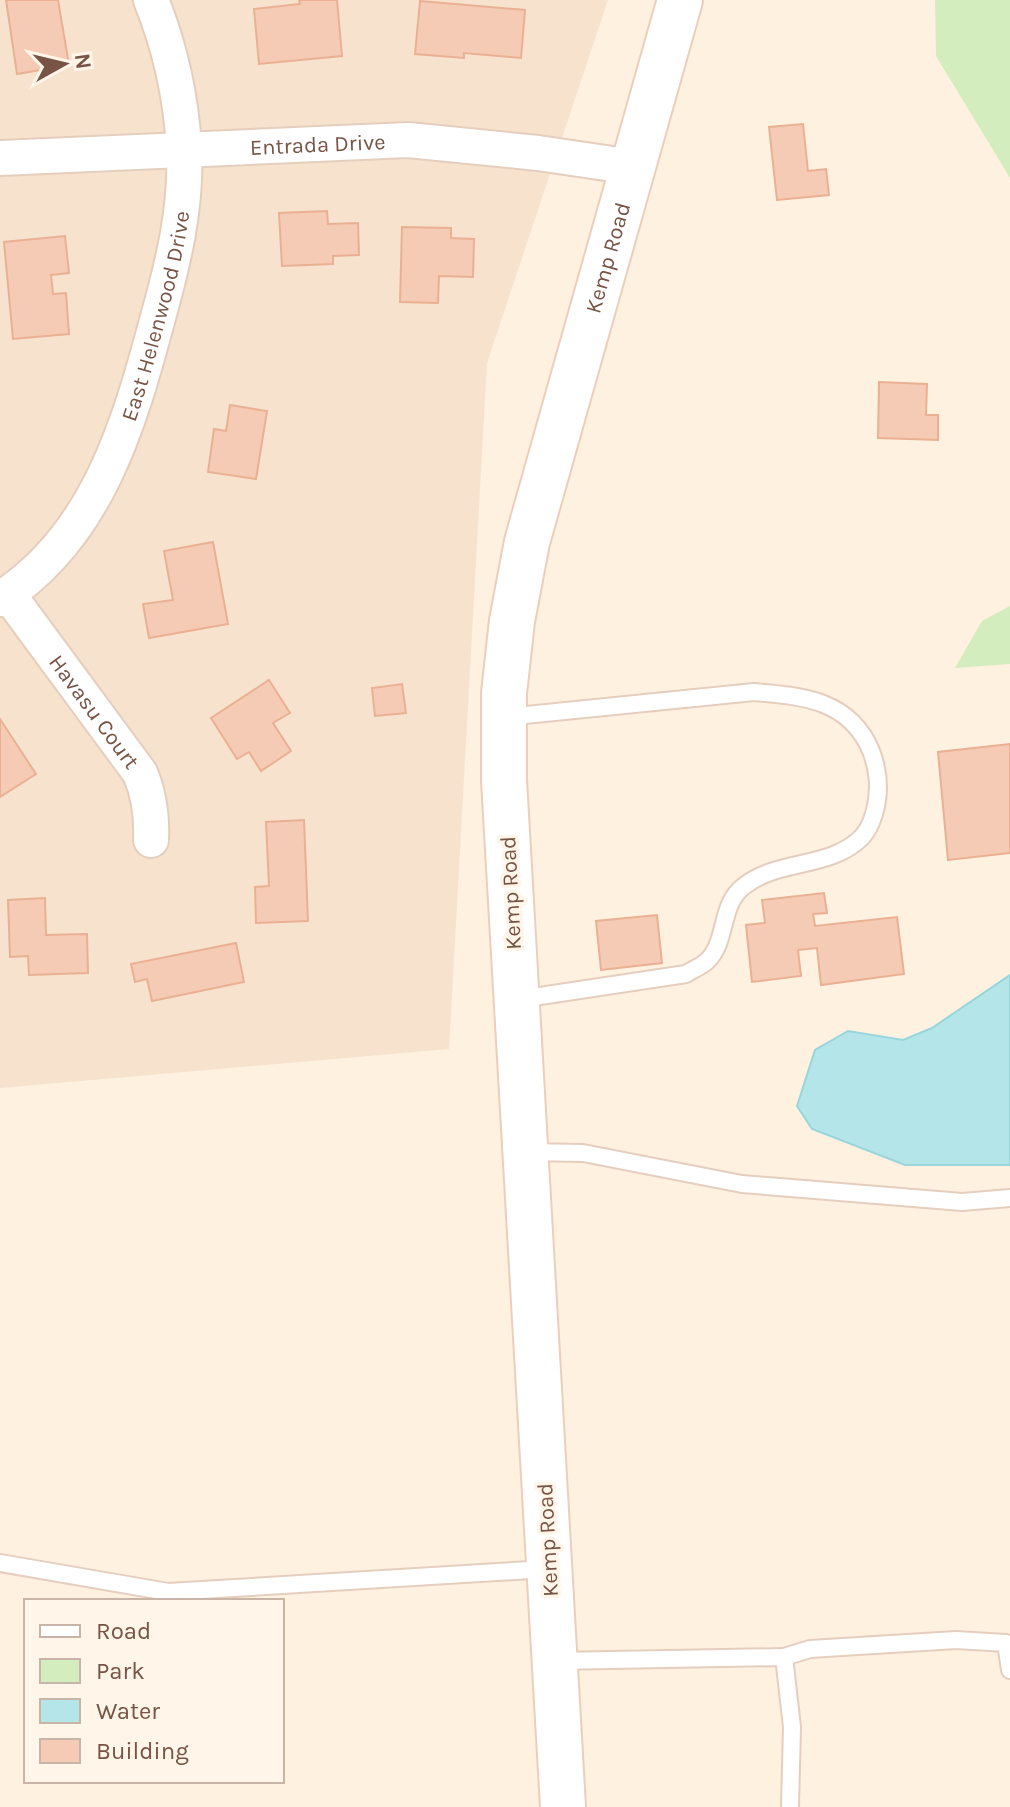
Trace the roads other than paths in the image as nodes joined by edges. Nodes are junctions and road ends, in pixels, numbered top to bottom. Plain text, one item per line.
1 (151, 0) edge
2 (680, 0) edge
3 (184, 148) junction
4 (0, 158) edge
5 (633, 167) junction
6 (4, 597) edge
7 (504, 717) junction
8 (151, 840) dead end
9 (516, 1000) junction
10 (525, 1152) junction
11 (1010, 1198) edge
12 (0, 1563) edge
13 (549, 1569) junction
14 (784, 1657) junction
15 (554, 1661) junction
16 (1010, 1670) edge
17 (563, 1807) edge
18 (790, 1807) edge

1 - 3 street, East Helenwood Drive
2 - 5 main road, Kemp Road
3 - 4 street, Entrada Drive
3 - 5 street, Entrada Drive
3 - 6 street, East Helenwood Drive
5 - 7 main road, Kemp Road
6 - 8 street, Havasu Court
7 - 9 main road, Kemp Road
7 - 9 lane
9 - 10 main road, Kemp Road
10 - 11 lane
10 - 13 main road, Kemp Road
12 - 13 lane
13 - 15 main road, Kemp Road
14 - 15 lane
14 - 16 lane
14 - 18 lane
15 - 17 main road, Kemp Road

